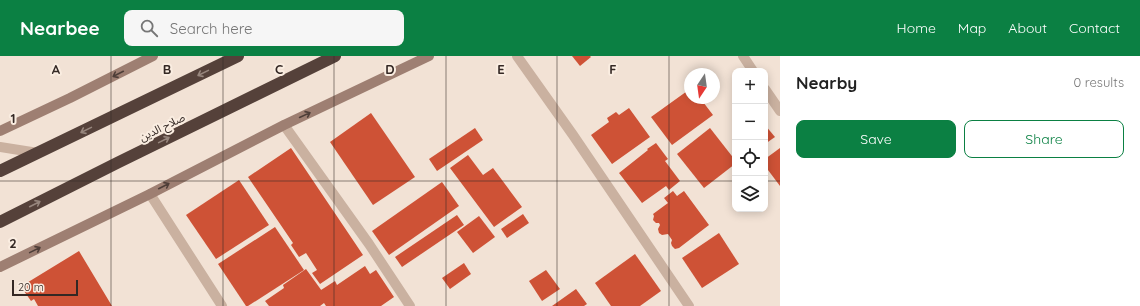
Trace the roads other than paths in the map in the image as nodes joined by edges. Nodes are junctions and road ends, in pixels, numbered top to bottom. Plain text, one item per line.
1 (153, 56) edge
2 (238, 56) edge
3 (335, 56) edge
4 (429, 56) edge
5 (517, 56) edge
6 (743, 56) edge
7 (751, 68) edge
8 (768, 94) edge
9 (780, 112) edge
10 (284, 125) junction
11 (0, 131) edge
12 (0, 147) edge
13 (38, 153) junction
14 (0, 171) edge
15 (150, 194) junction
16 (0, 222) edge
17 (0, 267) edge
18 (222, 306) edge
19 (410, 306) edge
20 (689, 306) edge

1 -> 11 main road
2 -> 13 highway
16 -> 3 highway, صلاح الدين
10 -> 4 main road
5 - 20 street
6 - 7 street
8 - 9 street
15 -> 10 main road
10 - 19 street
12 - 13 street
13 - 14 highway
17 -> 15 main road
15 - 18 street

